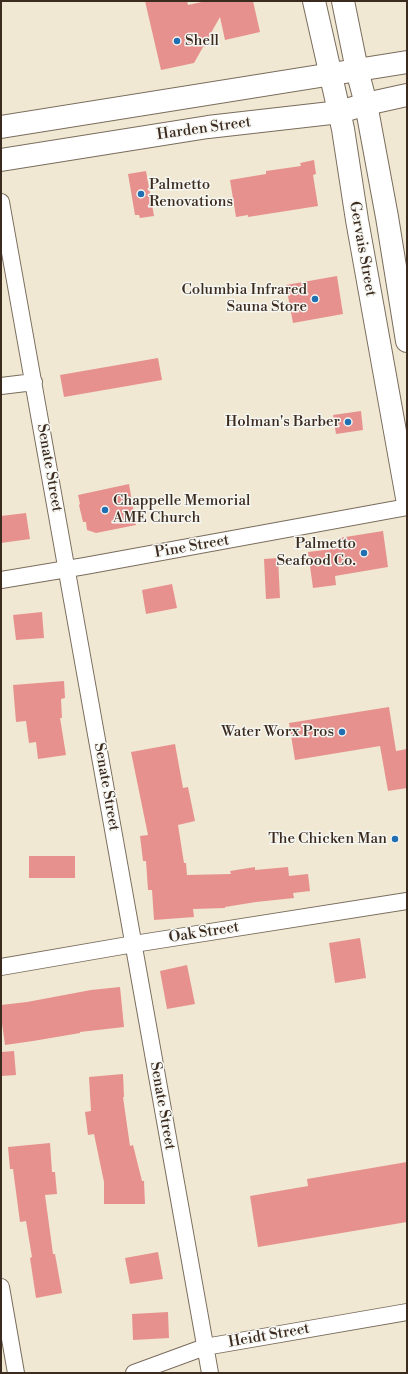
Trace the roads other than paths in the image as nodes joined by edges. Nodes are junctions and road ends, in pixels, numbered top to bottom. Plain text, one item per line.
1 (314, 1) edge
2 (343, 1) edge
3 (407, 62) edge
4 (358, 70) junction
5 (330, 75) junction
6 (407, 96) edge
7 (366, 104) junction
8 (340, 112) junction
9 (1, 127) edge
10 (1, 160) edge
11 (1, 202) edge
12 (407, 341) edge
13 (34, 382) junction
14 (1, 386) edge
15 (407, 498) edge
16 (407, 507) edge
17 (67, 569) junction
18 (1, 580) edge
19 (407, 901) edge
20 (134, 944) junction
21 (1, 967) edge
22 (1, 1287) edge
23 (407, 1312) edge
24 (205, 1347) junction
25 (16, 1373) edge
26 (134, 1373) edge
27 (210, 1373) edge

1 - 5 main road, Gervais Street
2 - 4 main road, Gervais Street
3 - 4 main road
4 - 5 main road
4 - 7 main road, Gervais Street
5 - 8 main road, Gervais Street
5 - 9 main road
6 - 7 main road, Harden Street
7 - 8 main road, Harden Street
7 - 12 main road, Gervais Street
8 - 10 main road, Harden Street
8 - 15 main road, Gervais Street
11 - 13 street, Senate Street
13 - 14 street
13 - 17 street, Senate Street
16 - 17 street, Pine Street
17 - 18 street, Pine Street
17 - 20 street, Senate Street
19 - 20 street, Oak Street
20 - 21 street, Oak Street
20 - 24 street, Senate Street
22 - 25 street
23 - 24 street, Heidt Street
24 - 26 street, Heidt Street
24 - 27 street, Senate Street

